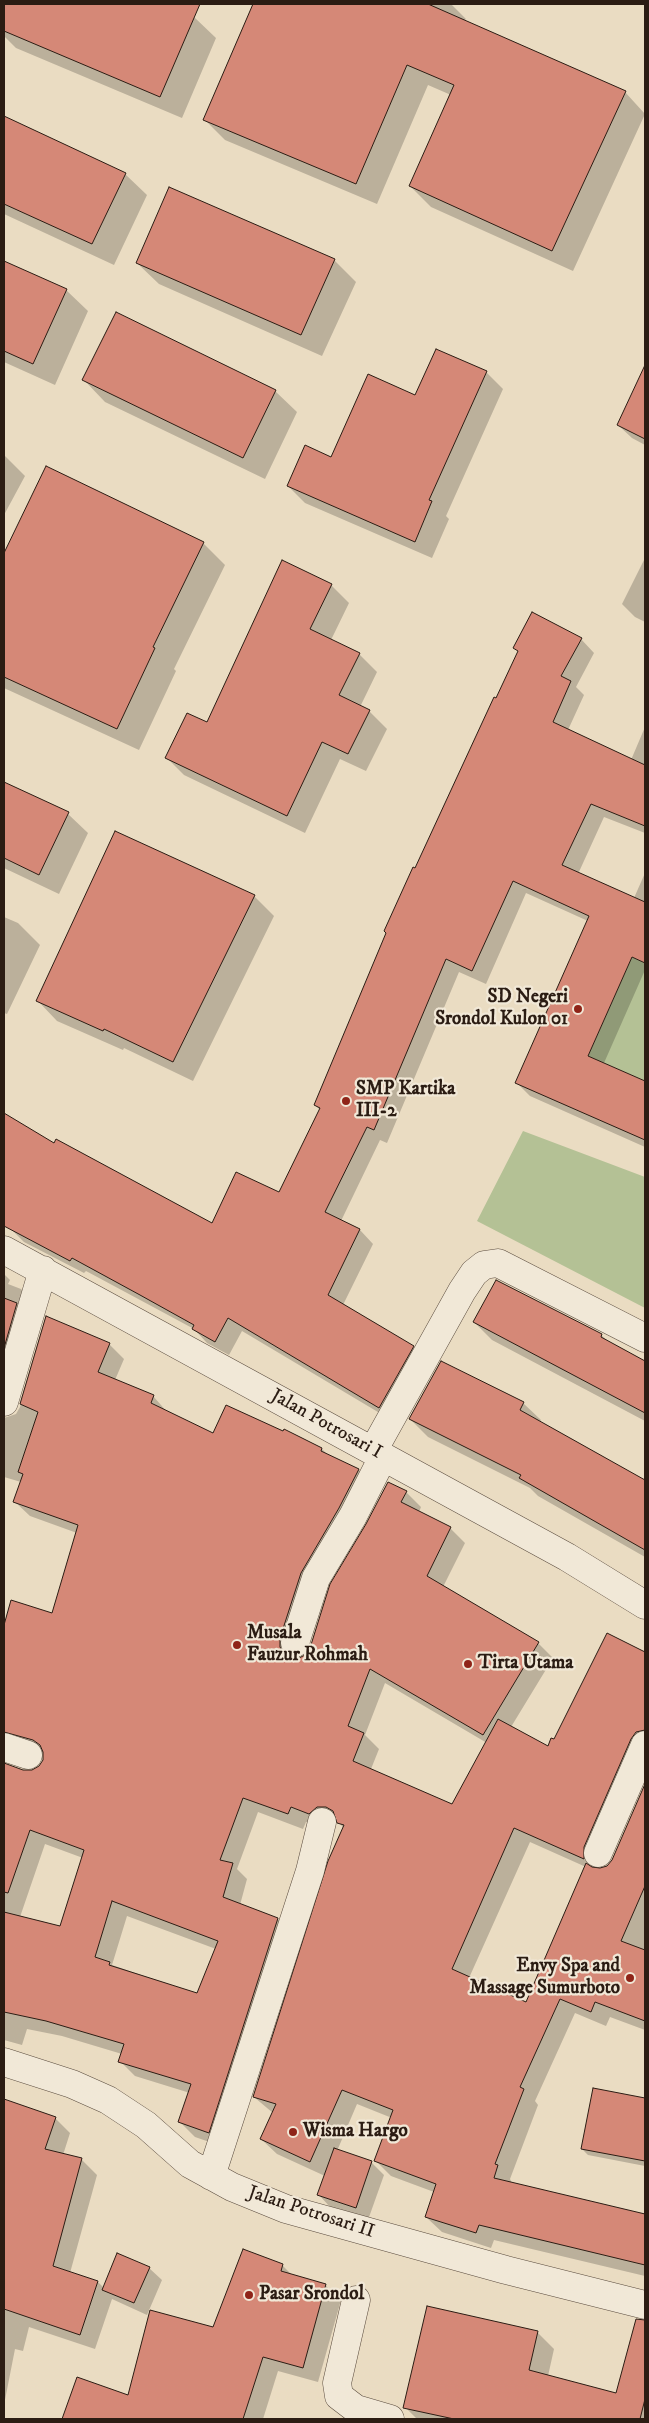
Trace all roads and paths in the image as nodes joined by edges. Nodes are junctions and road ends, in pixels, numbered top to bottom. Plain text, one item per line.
1 (4, 1250) edge
2 (43, 1270) junction
3 (645, 1338) edge
4 (4, 1402) edge
5 (378, 1454) junction
6 (645, 1605) edge
7 (295, 1643) dead end
8 (645, 1745) edge
9 (322, 1822) dead end
10 (598, 1853) dead end
11 (4, 2062) edge
12 (211, 2176) junction
13 (356, 2300) dead end
14 (645, 2305) edge
15 (390, 2419) edge

1 - 2 street, Jalan Potrosari I
2 - 4 street
2 - 5 street, Jalan Potrosari I
3 - 5 street
5 - 6 street, Jalan Potrosari I
5 - 7 street
8 - 10 street
9 - 12 street
11 - 12 street, Jalan Potrosari II
12 - 14 street, Jalan Potrosari II
13 - 15 street

